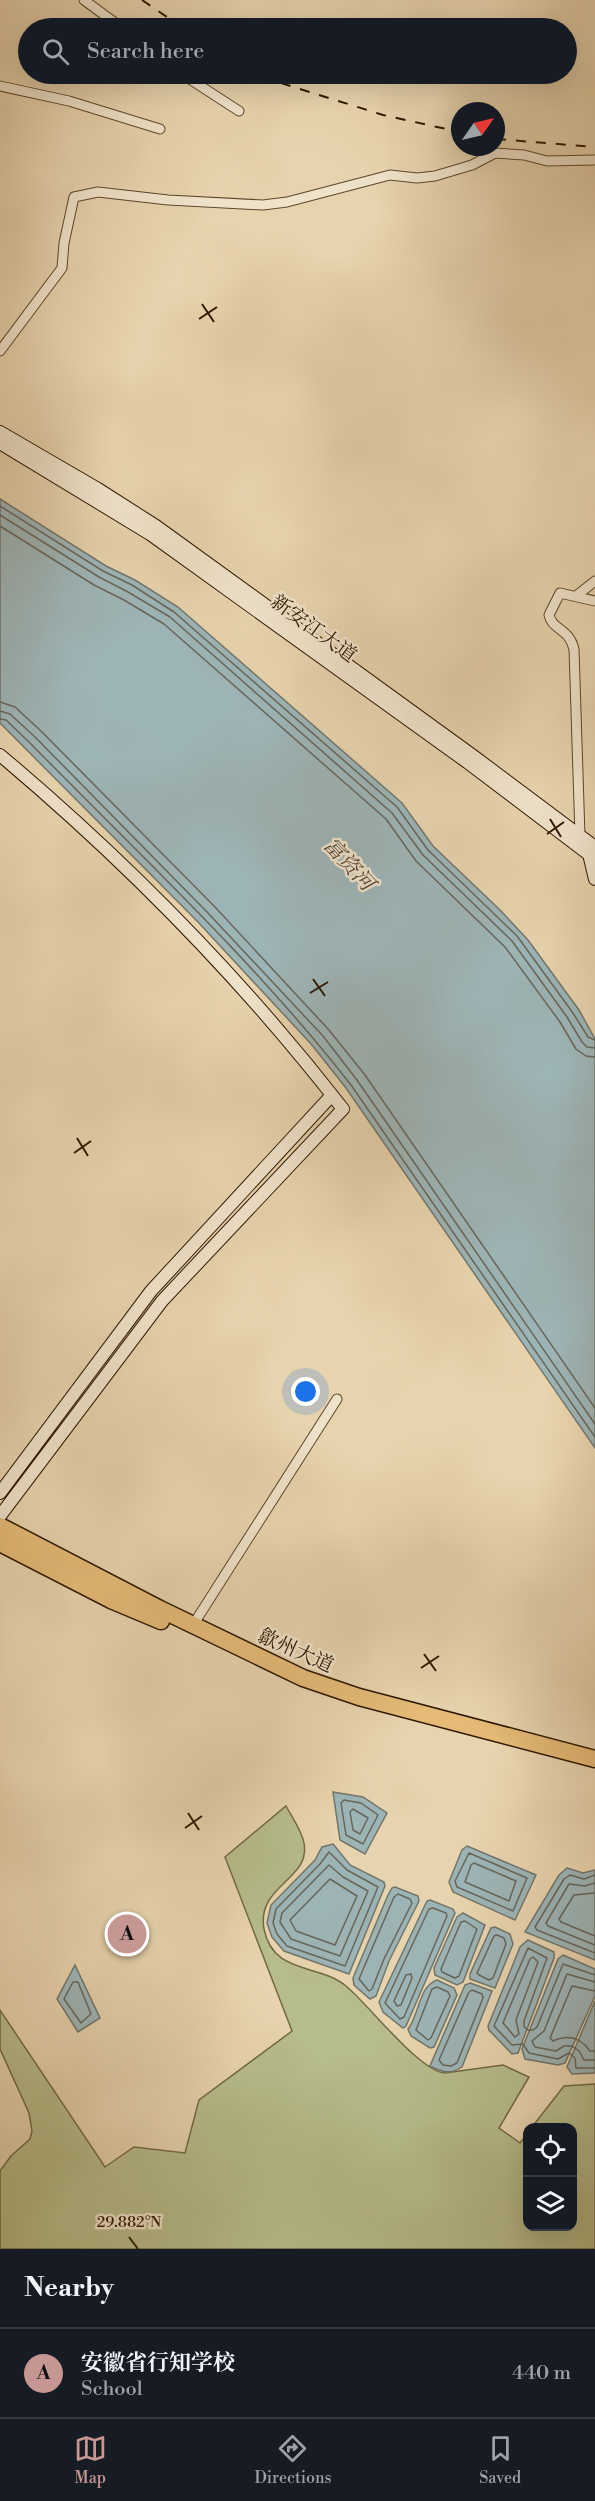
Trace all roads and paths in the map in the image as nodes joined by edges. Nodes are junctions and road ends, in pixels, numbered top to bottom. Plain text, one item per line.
1 (84, 0) edge
2 (108, 18) edge
3 (197, 84) edge
4 (0, 86) edge
5 (239, 111) dead end
6 (160, 129) dead end
7 (595, 160) edge
8 (0, 351) edge
9 (0, 432) edge
10 (0, 443) edge
11 (595, 581) edge
12 (576, 596) junction
13 (595, 601) edge
14 (0, 755) edge
15 (580, 836) junction
16 (593, 853) edge
17 (595, 879) edge
18 (332, 1095) junction
19 (337, 1400) dead end
20 (0, 1493) edge
21 (0, 1516) edge
22 (0, 1526) edge
23 (0, 1543) edge
24 (193, 1625) junction
25 (595, 1759) edge
26 (595, 1769) edge

1 - 2 street
3 - 5 street
4 - 6 street
7 - 8 street
9 - 15 street, 新安江大道
10 - 16 street, 新安江大道
11 - 12 street
12 - 13 street
12 - 15 street
14 - 18 street
15 - 16 street, 新安江大道
16 - 17 street
18 - 20 street
18 - 21 street
19 - 24 street
22 - 24 highway, 歙州大道
23 - 26 highway, 歙州大道
24 - 25 highway, 歙州大道

